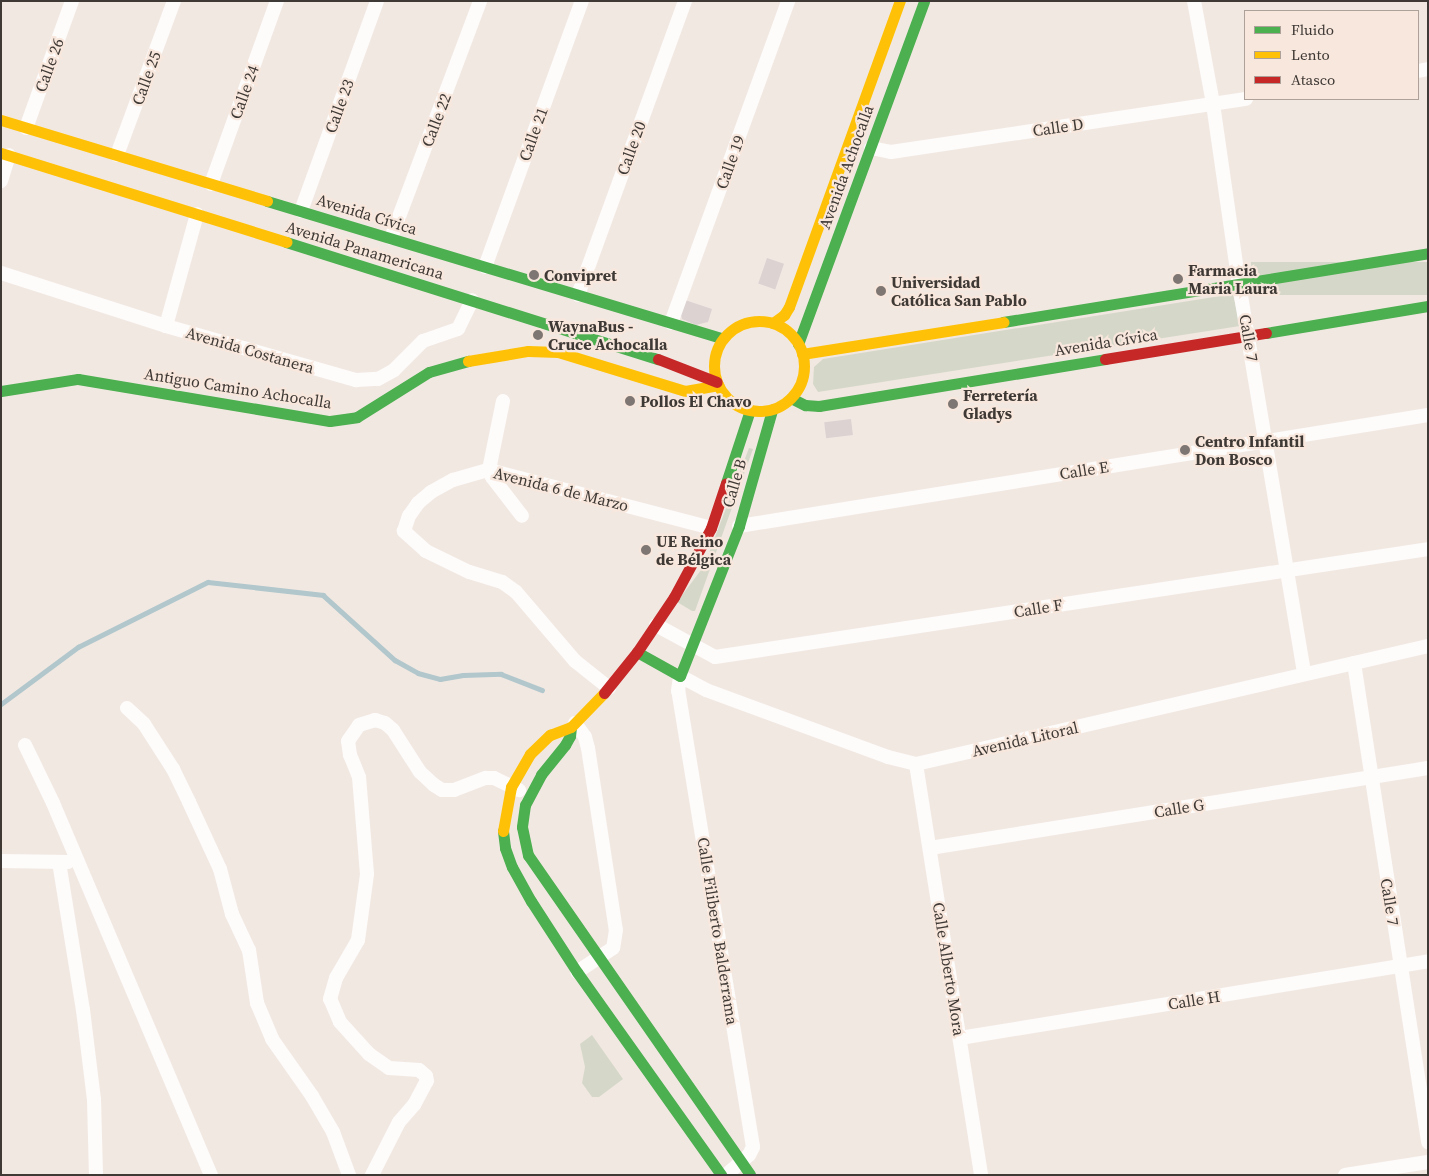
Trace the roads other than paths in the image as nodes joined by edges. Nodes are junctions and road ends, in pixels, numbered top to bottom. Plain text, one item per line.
1 (72, 1) edge
2 (174, 1) edge
3 (277, 1) edge
4 (377, 1) edge
5 (480, 1) edge
6 (582, 1) edge
7 (685, 1) edge
8 (788, 1) edge
9 (900, 1) edge
10 (924, 1) edge
11 (1194, 1) edge
12 (1244, 99) edge
13 (1214, 104) junction
14 (1, 120) edge
15 (26, 128) junction
16 (871, 148) junction
17 (5, 154) edge
18 (118, 156) junction
19 (1, 181) edge
20 (211, 184) junction
21 (301, 211) junction
22 (197, 214) junction
23 (391, 238) junction
24 (1428, 253) edge
25 (485, 267) junction
26 (1, 273) edge
27 (1239, 284) junction
28 (578, 295) junction
29 (472, 300) junction
30 (1428, 306) edge
31 (671, 323) junction
32 (773, 323) junction
33 (166, 326) junction
34 (1248, 334) junction
35 (723, 339) junction
36 (800, 349) junction
37 (717, 383) junction
38 (1, 391) edge
39 (791, 398) junction
40 (503, 401) dead end
41 (750, 410) junction
42 (772, 410) junction
43 (1428, 415) edge
44 (1266, 441) junction
45 (489, 470) junction
46 (522, 516) dead end
47 (739, 526) junction
48 (711, 528) junction
49 (1428, 549) edge
50 (1286, 570) junction
51 (656, 625) junction
52 (692, 645) junction
53 (1428, 646) edge
54 (637, 652) junction
55 (1354, 663) junction
56 (1304, 674) junction
57 (680, 676) junction
58 (609, 688) junction
59 (127, 708) dead end
60 (573, 725) junction
61 (25, 745) dead end
62 (916, 764) junction
63 (1428, 768) edge
64 (1371, 777) junction
65 (511, 787) junction
66 (528, 794) junction
67 (930, 848) junction
68 (1, 861) edge
69 (59, 862) junction
70 (77, 862) junction
71 (598, 958) junction
72 (1428, 961) edge
73 (1400, 965) junction
74 (577, 972) junction
75 (960, 1038) junction
76 (1428, 1142) edge
77 (742, 1162) junction
78 (1428, 1162) edge
79 (96, 1175) edge
80 (211, 1175) edge
81 (349, 1175) edge
82 (372, 1175) edge
83 (721, 1175) edge
84 (726, 1175) edge
85 (750, 1175) edge
86 (981, 1175) edge
87 (1345, 1175) edge

1 - 15 street, Calle 26
2 - 18 street, Calle 25
3 - 20 street, Calle 24
4 - 21 street, Calle 23
5 - 23 street, Calle 22
6 - 25 street, Calle 21
7 - 28 street, Calle 20
8 - 31 street, Calle 19
9 - 32 main road, Avenida Achocalla
10 - 16 main road, Avenida Achocalla
11 - 13 street, Calle 7
12 - 13 street, Calle D
13 - 16 street, Calle D
13 - 27 street, Calle 7
14 - 15 main road, Avenida Cívica
15 - 18 main road, Avenida Cívica
16 - 36 main road, Avenida Achocalla
17 - 19 street
17 - 22 main road, Avenida Panamericana
18 - 20 main road, Avenida Cívica
20 - 21 main road, Avenida Cívica
21 - 23 main road, Avenida Cívica
22 - 29 main road, Avenida Panamericana
22 - 33 street
23 - 25 main road, Avenida Cívica
24 - 27 main road
25 - 28 main road, Avenida Cívica
26 - 33 street, Avenida Costanera
27 - 34 street, Calle 7
27 - 36 main road
28 - 31 main road, Avenida Cívica
29 - 33 street, Avenida Costanera
29 - 37 main road, Avenida Panamericana
30 - 34 main road, Avenida Cívica
31 - 35 main road, Avenida Cívica
32 - 35 main road
32 - 36 main road
34 - 39 main road, Avenida Cívica
34 - 44 street, Calle 7
35 - 37 main road
36 - 39 main road
37 - 38 main road, Antiguo Camino Achocalla
37 - 41 main road
39 - 42 main road
40 - 45 street
41 - 42 main road
41 - 48 main road, Calle B
42 - 47 main road, Calle B
43 - 44 street, Calle E
44 - 47 street, Calle E
44 - 50 street, Calle 7
45 - 46 street
45 - 48 street, Avenida 6 de Marzo
45 - 58 street, Avenida 6 de Marzo
47 - 52 main road, Calle B
48 - 51 main road, Calle B
49 - 50 street, Calle F
50 - 52 street, Calle F
50 - 56 street, Calle 7
51 - 52 street, Calle F
51 - 54 main road, Calle B
52 - 57 main road, Calle B
53 - 55 street, Avenida Litoral
54 - 57 main road, Avenida Litoral
54 - 58 main road, Calle B
55 - 56 street, Avenida Litoral
55 - 64 street, Calle 7
56 - 62 street, Avenida Litoral
57 - 62 street, Avenida Litoral
57 - 77 street, Calle Filiberto Balderrama
58 - 60 main road, Calle B
59 - 81 street
60 - 65 main road
60 - 66 main road
60 - 71 street
61 - 70 street
62 - 67 street, Calle Alberto Mora
63 - 64 street, Calle G
64 - 67 street, Calle G
64 - 73 street, Calle 7
65 - 66 street
65 - 74 main road
65 - 82 street
66 - 71 main road
67 - 75 street, Calle Alberto Mora
68 - 69 street
69 - 70 street
69 - 79 street
70 - 80 street
71 - 74 street
71 - 77 main road
72 - 73 street, Calle H
73 - 75 street, Calle H
73 - 76 street, Calle 7
74 - 83 main road
75 - 86 street, Calle Alberto Mora
77 - 84 street, Calle Filiberto Balderrama
77 - 85 main road
78 - 87 street

